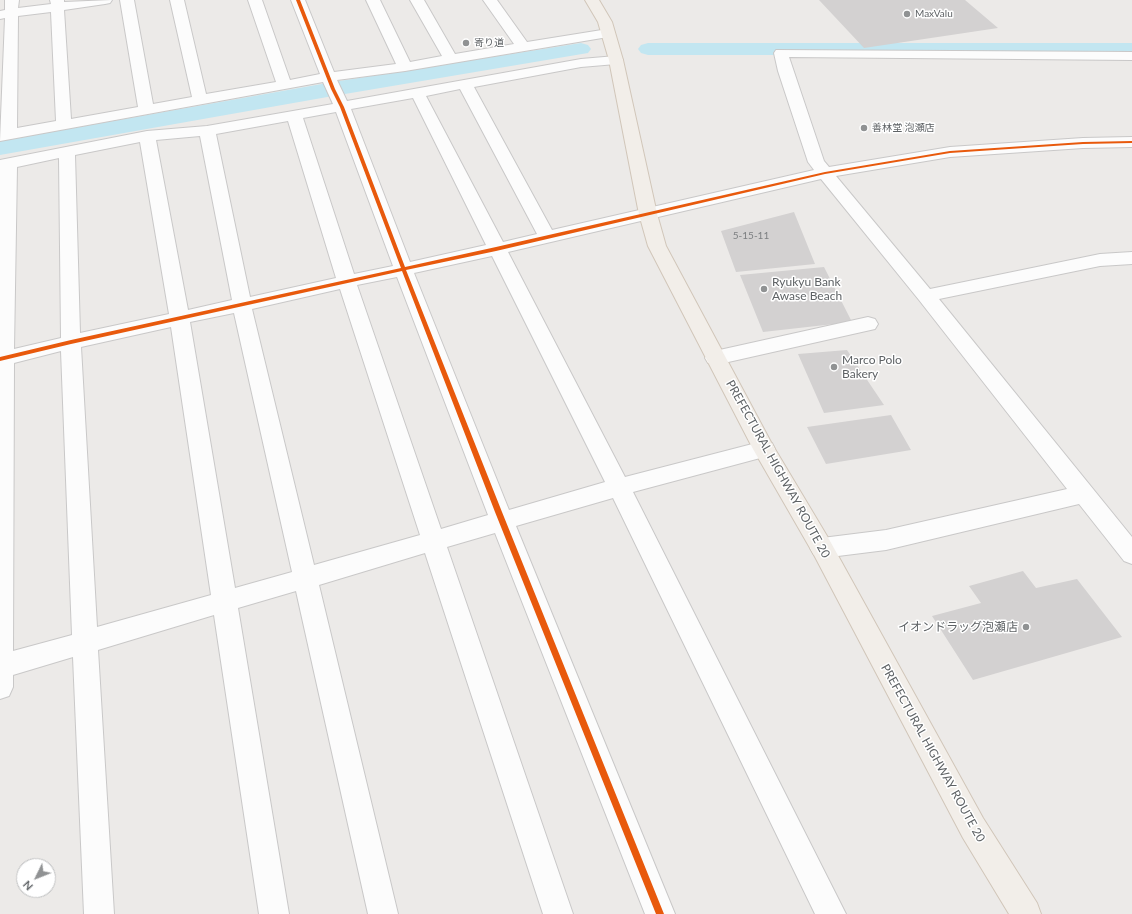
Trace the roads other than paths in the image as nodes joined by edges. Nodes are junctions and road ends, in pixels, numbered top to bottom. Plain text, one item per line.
1 (105, 0) edge
2 (127, 0) edge
3 (177, 0) edge
4 (254, 0) edge
5 (298, 0) edge
6 (373, 0) edge
7 (417, 0) edge
8 (490, 0) edge
9 (592, 0) edge
10 (57, 3) edge
11 (8, 10) edge
12 (608, 33) junction
13 (522, 47) junction
14 (1132, 56) edge
15 (451, 59) junction
16 (616, 60) junction
17 (405, 67) junction
18 (329, 77) junction
19 (465, 84) junction
20 (284, 85) junction
21 (417, 92) junction
22 (200, 100) junction
23 (342, 107) junction
24 (146, 110) junction
25 (294, 114) junction
26 (64, 125) junction
27 (207, 131) junction
28 (4, 136) edge
29 (148, 136) junction
30 (1132, 142) edge
31 (66, 152) junction
32 (5, 164) edge
33 (825, 173) junction
34 (648, 214) junction
35 (547, 237) junction
36 (496, 249) junction
37 (1132, 258) edge
38 (403, 269) junction
39 (346, 282) junction
40 (926, 296) junction
41 (242, 305) junction
42 (180, 319) junction
43 (868, 324) dead end
44 (71, 342) junction
45 (715, 358) junction
46 (2, 359) edge
47 (764, 449) junction
48 (619, 487) junction
49 (1083, 494) junction
50 (501, 521) junction
51 (432, 541) junction
52 (822, 548) junction
53 (1132, 554) edge
54 (304, 578) junction
55 (224, 601) junction
56 (85, 642) junction
57 (0, 667) edge
58 (0, 687) edge
59 (99, 914) edge
60 (274, 914) edge
61 (383, 914) edge
62 (558, 914) edge
63 (660, 914) edge
64 (831, 914) edge
65 (1026, 914) edge

1 - 10 street
2 - 24 street
3 - 22 street
4 - 20 street
5 - 18 street
6 - 17 street
7 - 15 street
8 - 13 street
9 - 12 main road, PREFECTURAL HIGHWAY ROUTE 20
10 - 11 street
10 - 26 street
11 - 28 street
12 - 13 street
12 - 16 main road, PREFECTURAL HIGHWAY ROUTE 20
13 - 15 street
14 - 33 street
15 - 17 street
16 - 19 street
16 - 34 main road, PREFECTURAL HIGHWAY ROUTE 20
17 - 18 street
18 - 20 street
18 - 23 street
19 - 21 street
19 - 35 street
20 - 22 street
21 - 23 street
21 - 36 street
22 - 24 street
23 - 25 street
23 - 38 street
24 - 26 street
25 - 27 street
25 - 39 street
26 - 28 street
27 - 29 street
27 - 41 street
29 - 31 street
29 - 42 street
30 - 33 street
31 - 32 street
31 - 44 street
32 - 46 street
33 - 34 street
33 - 40 street
34 - 35 street
34 - 45 main road, PREFECTURAL HIGHWAY ROUTE 20
35 - 36 street
36 - 38 street
36 - 48 street
37 - 40 street
38 - 39 street
38 - 50 street
39 - 41 street
39 - 51 street
40 - 49 street
41 - 42 street
41 - 54 street
42 - 44 street
42 - 55 street
43 - 45 street
44 - 46 street
44 - 56 street
45 - 47 main road, PREFECTURAL HIGHWAY ROUTE 20
46 - 57 street
47 - 48 street
47 - 52 main road, PREFECTURAL HIGHWAY ROUTE 20
48 - 50 street
48 - 64 street
49 - 52 street
49 - 53 street
50 - 51 street
50 - 63 street
51 - 54 street
51 - 62 street
52 - 65 main road, PREFECTURAL HIGHWAY ROUTE 20
54 - 55 street
54 - 61 street
55 - 56 street
55 - 60 street
56 - 57 street
56 - 59 street
57 - 58 street

